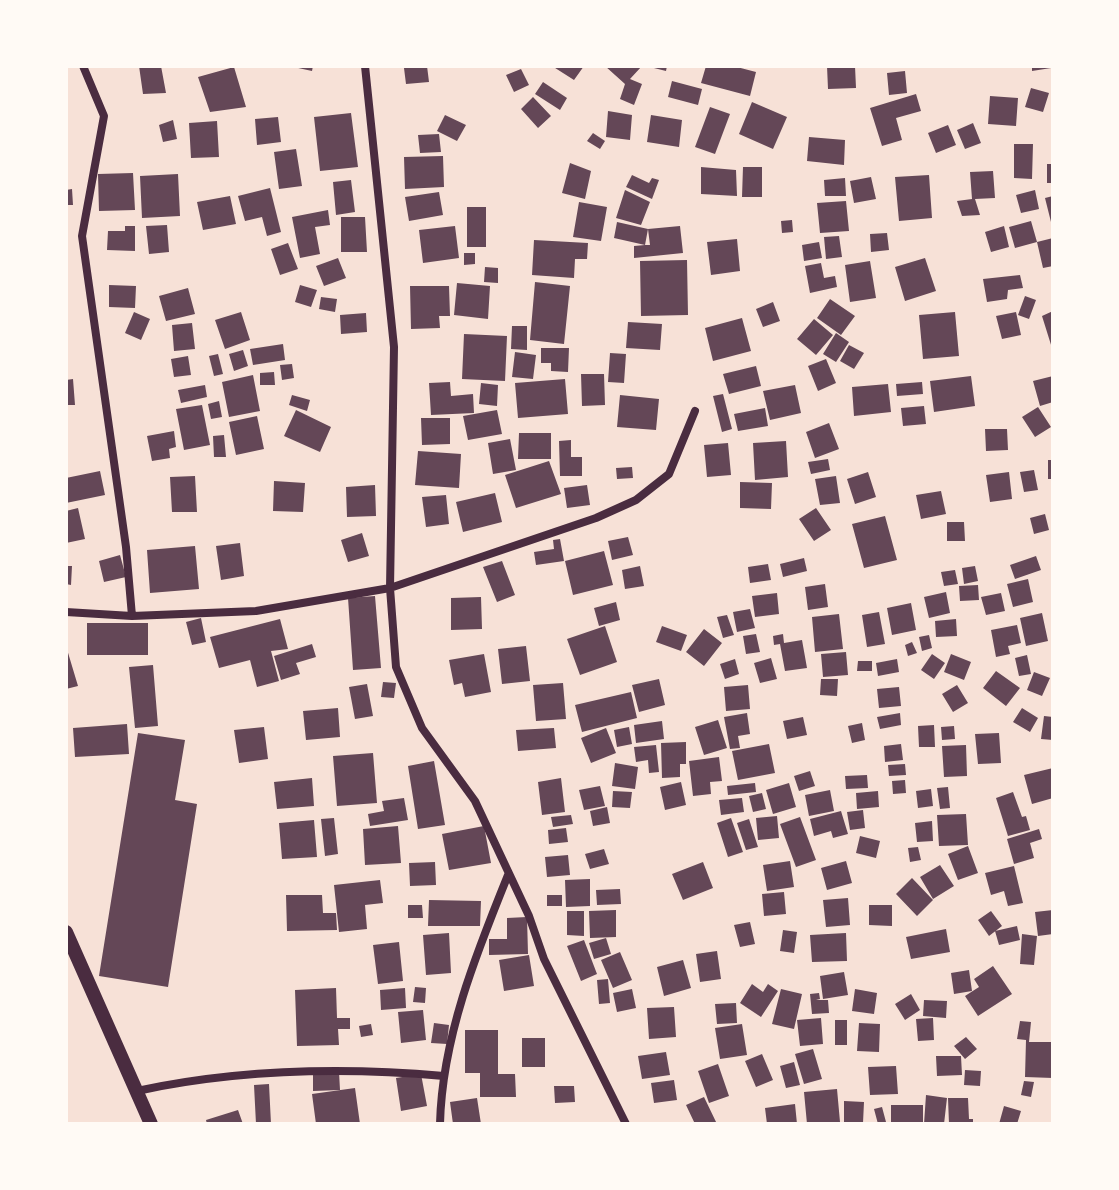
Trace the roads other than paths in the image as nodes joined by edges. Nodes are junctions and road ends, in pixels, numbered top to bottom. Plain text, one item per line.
1 (83, 66) edge
2 (365, 66) edge
3 (695, 411) dead end
4 (390, 588) junction
5 (66, 612) edge
6 (132, 616) junction
7 (508, 875) junction
8 (66, 932) edge
9 (444, 1076) junction
10 (137, 1091) junction
11 (151, 1124) edge
12 (440, 1124) edge
13 (626, 1124) edge

1 - 6 street
2 - 4 street
3 - 4 street
4 - 6 street
4 - 7 street
5 - 6 street
7 - 9 street
7 - 13 street
8 - 10 street
9 - 10 street
9 - 12 street
10 - 11 street

